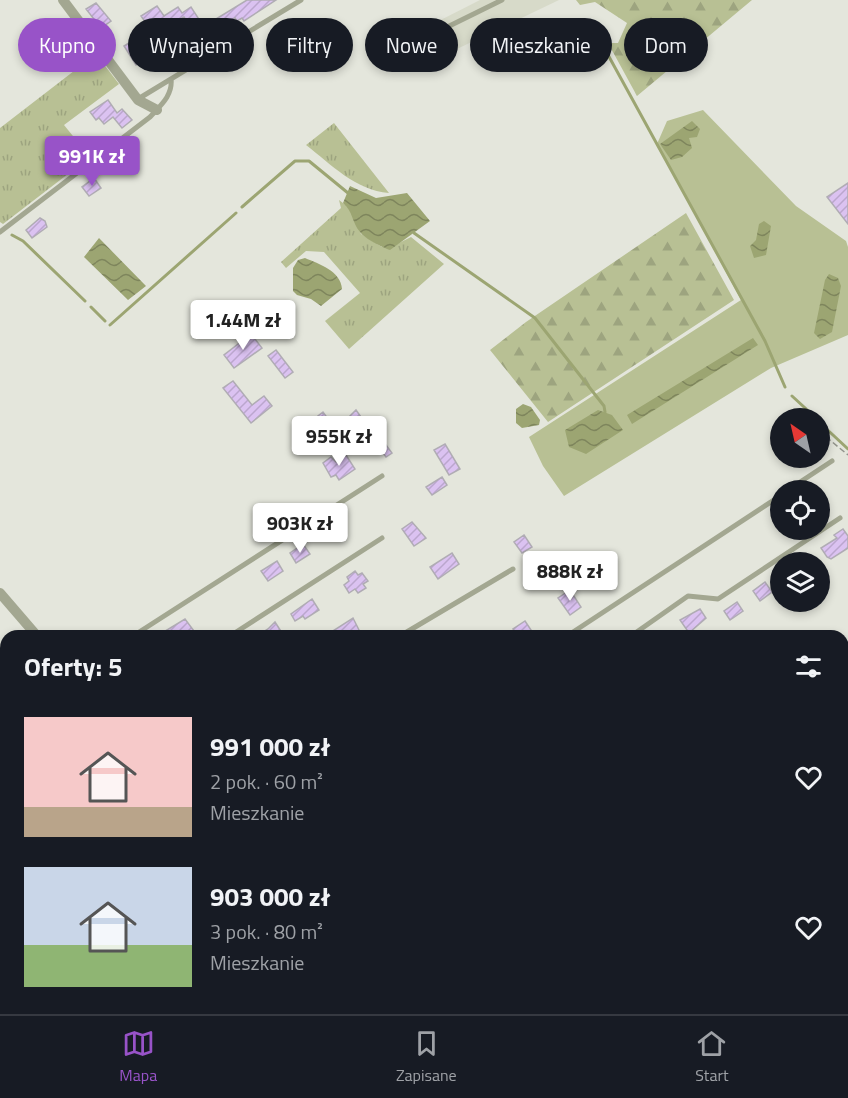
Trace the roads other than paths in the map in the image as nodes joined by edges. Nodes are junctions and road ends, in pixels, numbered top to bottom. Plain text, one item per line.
1 (63, 0) edge
2 (301, 0) edge
3 (502, 0) edge
4 (458, 22) edge
5 (171, 79) junction
6 (138, 100) junction
7 (157, 110) junction
8 (0, 232) edge
9 (832, 461) dead end
10 (382, 476) dead end
11 (803, 480) edge
12 (770, 503) edge
13 (840, 518) dead end
14 (382, 538) dead end
15 (513, 569) dead end
16 (0, 593) edge
17 (33, 630) edge
18 (142, 630) edge
19 (239, 630) edge
20 (410, 630) edge
21 (576, 630) edge
22 (640, 630) edge

1 - 6 street
2 - 5 lane
3 - 4 lane
5 - 6 lane
5 - 7 lane
6 - 7 street
7 - 8 lane
9 - 11 lane
10 - 18 lane
12 - 21 lane
13 - 22 lane
14 - 19 lane
15 - 20 lane
16 - 17 street

